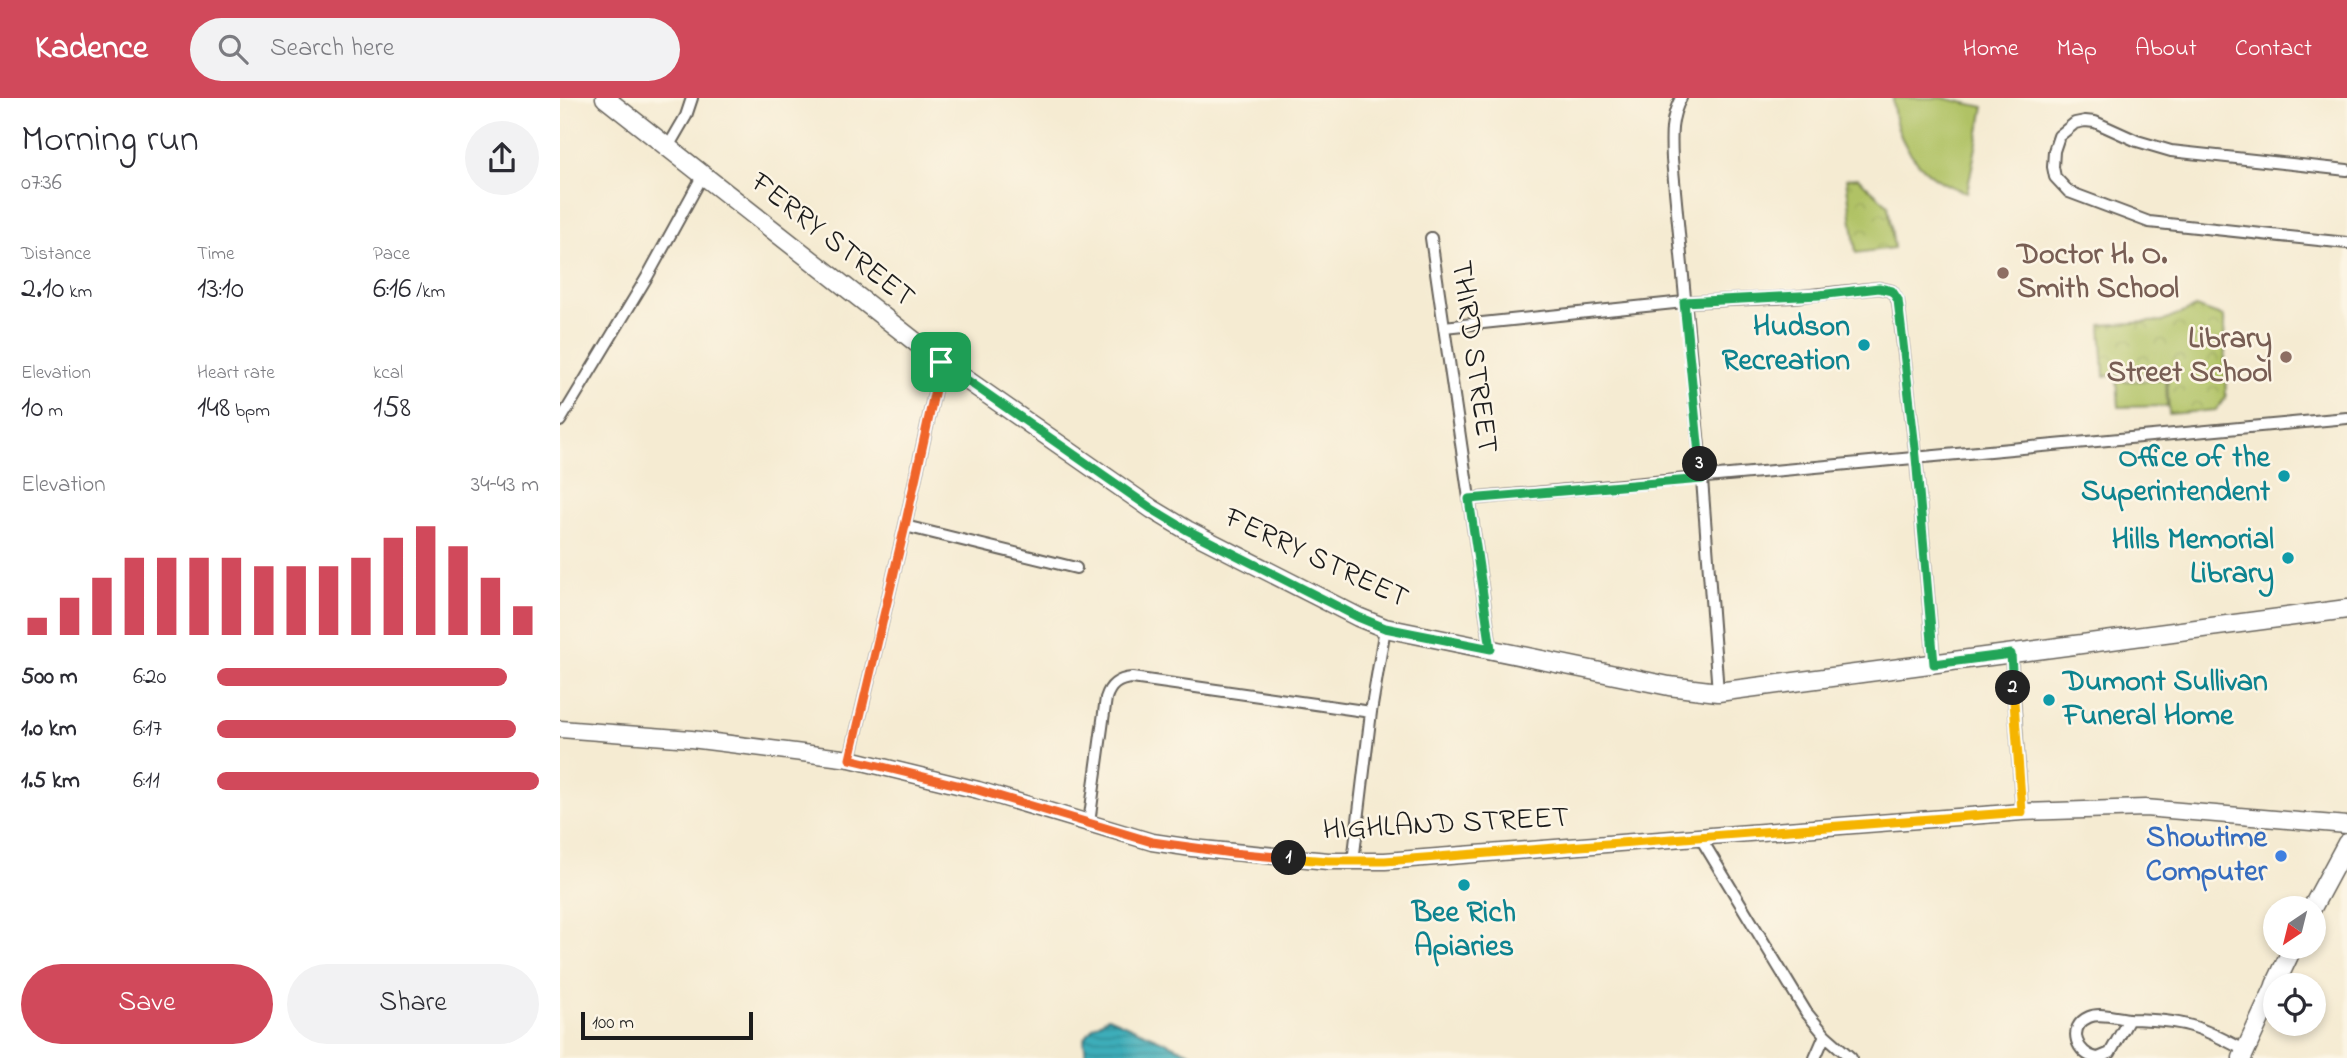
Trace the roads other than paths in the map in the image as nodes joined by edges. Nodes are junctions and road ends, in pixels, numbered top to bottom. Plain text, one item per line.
1 (605, 98) edge
2 (692, 98) edge
3 (1681, 98) edge
4 (668, 147) junction
5 (2347, 170) edge
6 (703, 175) junction
7 (1431, 238) dead end
8 (2347, 243) edge
9 (1684, 302) junction
10 (1444, 327) junction
11 (941, 362) junction
12 (2347, 418) edge
13 (560, 421) edge
14 (1916, 457) junction
15 (1702, 479) junction
16 (1469, 499) junction
17 (905, 526) junction
18 (1076, 568) dead end
19 (2347, 609) edge
20 (1385, 628) junction
21 (1491, 649) junction
22 (2011, 654) junction
23 (1934, 664) junction
24 (1717, 692) junction
25 (1371, 712) junction
26 (560, 729) edge
27 (850, 759) junction
28 (2022, 812) junction
29 (1089, 823) junction
30 (2347, 825) edge
31 (1700, 838) junction
32 (2347, 843) edge
33 (1353, 862) junction
34 (2318, 896) edge
35 (2263, 1012) edge
36 (2129, 1019) junction
37 (1825, 1035) junction
38 (2244, 1054) edge
39 (1815, 1058) edge
40 (1851, 1058) edge
41 (2098, 1058) edge

1 - 4 main road, FERRY STREET
2 - 4 street
3 - 9 street
4 - 6 main road, FERRY STREET
5 - 8 street
6 - 11 main road, FERRY STREET
6 - 13 street
7 - 10 street, THIRD STREET
9 - 10 street
9 - 14 street
9 - 15 street
10 - 16 street, THIRD STREET
11 - 17 street
11 - 20 main road, FERRY STREET
12 - 14 street
14 - 15 street
14 - 23 street
15 - 16 street
15 - 24 street
16 - 21 street, THIRD STREET
17 - 18 street
17 - 27 street
19 - 22 main road, FERRY STREET
20 - 21 main road, FERRY STREET
20 - 25 street
21 - 24 main road, FERRY STREET
22 - 23 main road, FERRY STREET
22 - 28 street
23 - 24 main road, FERRY STREET
25 - 29 street
25 - 33 street
26 - 27 street, HIGHLAND STREET
27 - 29 street, HIGHLAND STREET
28 - 30 street, HIGHLAND STREET
28 - 31 street, HIGHLAND STREET
29 - 33 street, HIGHLAND STREET
31 - 33 street, HIGHLAND STREET
31 - 37 street
32 - 34 main road
35 - 38 main road
36 - 38 street
36 - 41 street
36 - 41 street
37 - 39 street
37 - 40 street

